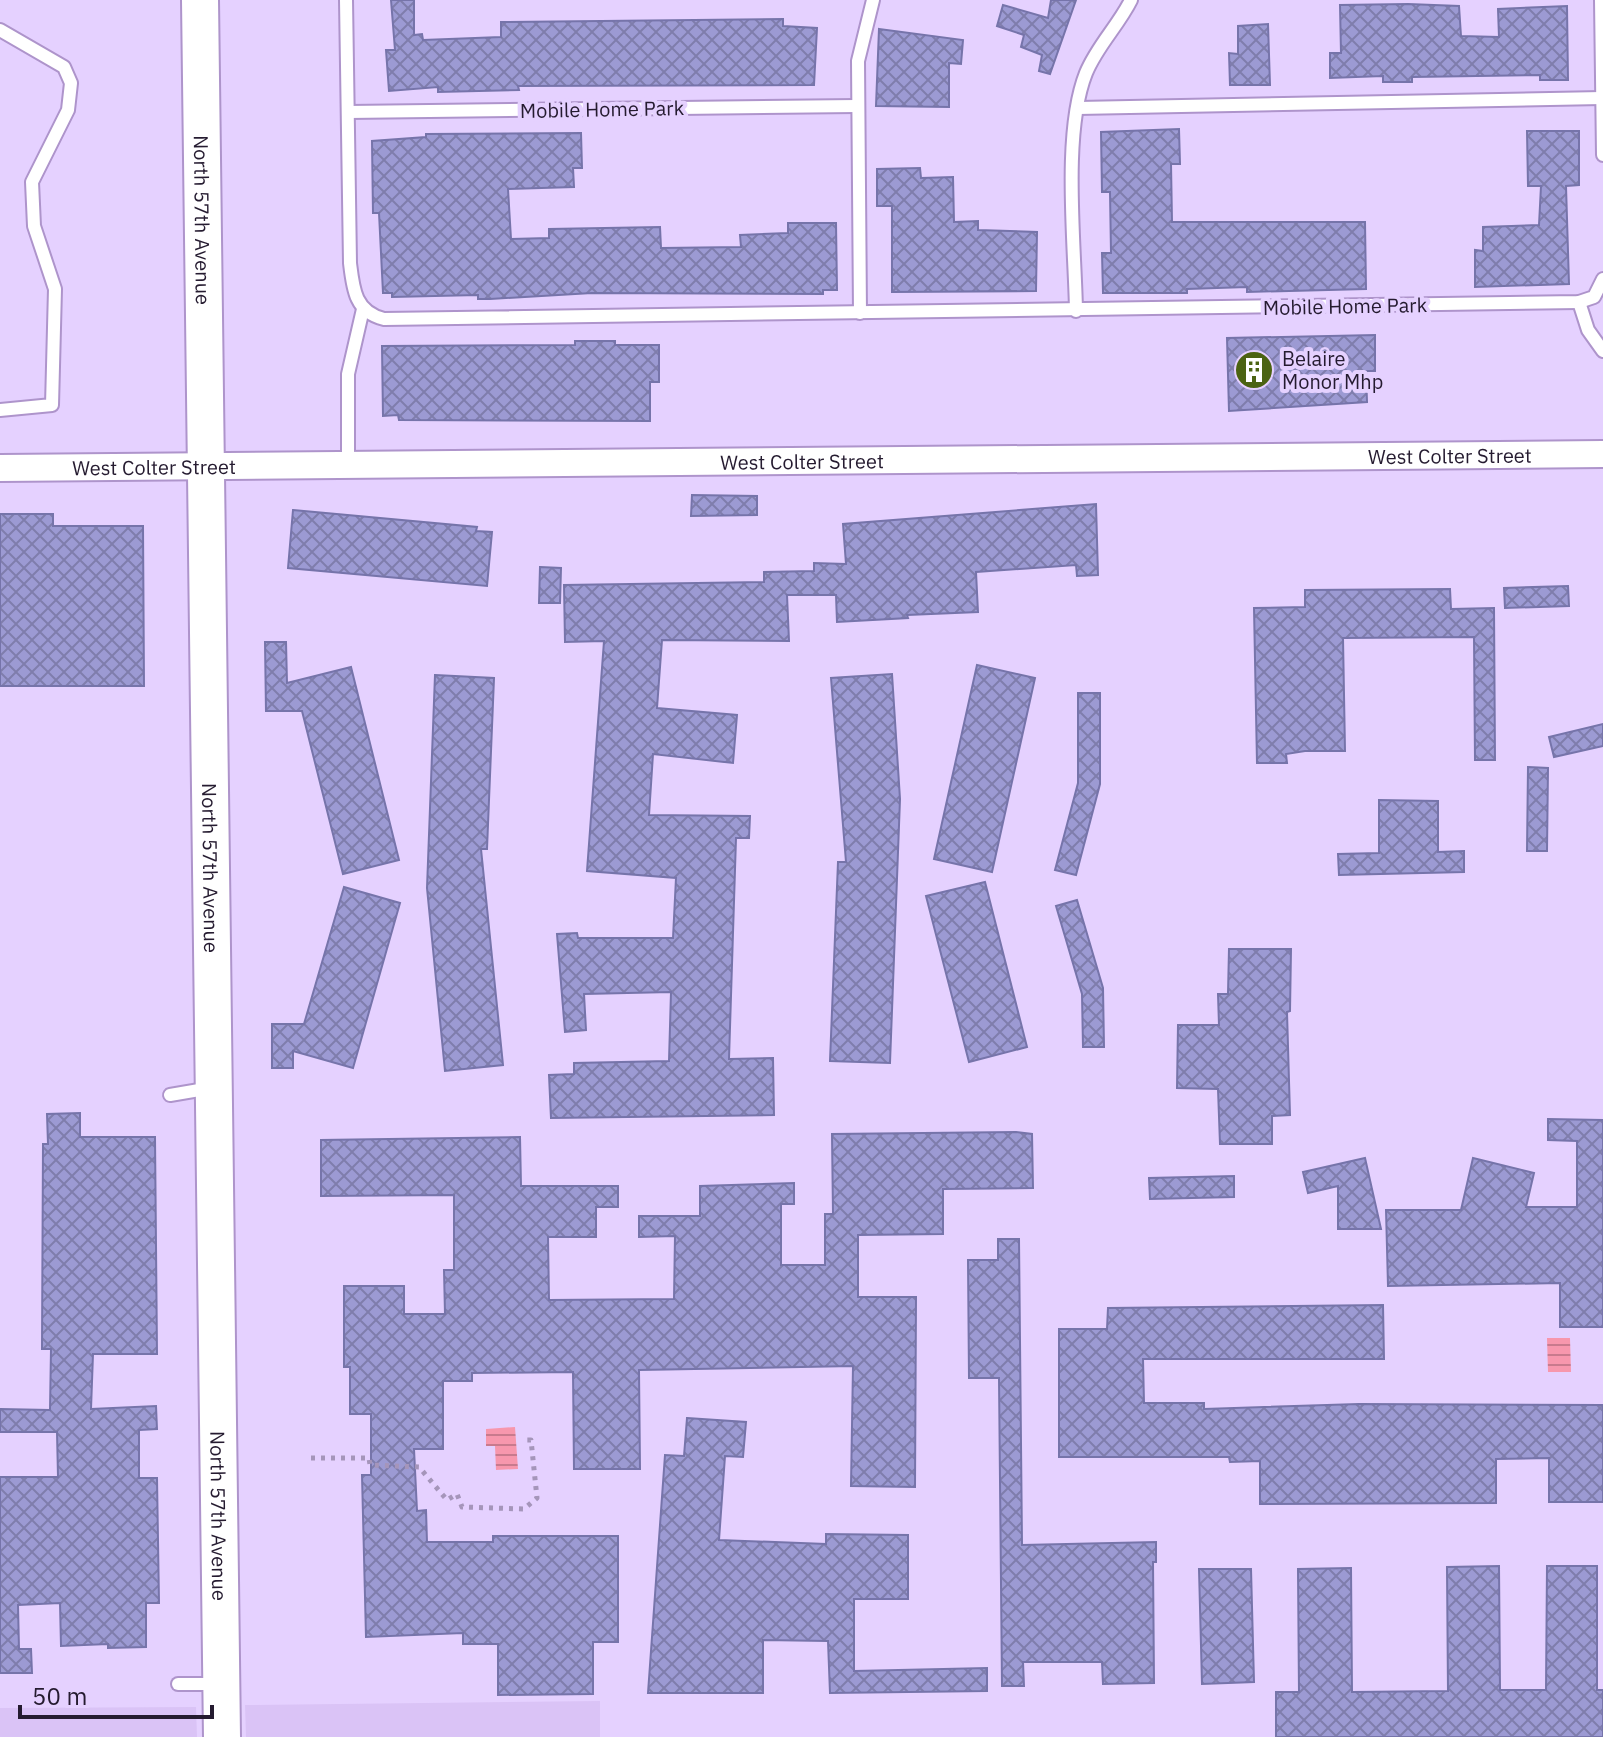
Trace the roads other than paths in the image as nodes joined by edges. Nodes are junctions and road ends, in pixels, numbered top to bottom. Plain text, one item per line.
1 (200, 0) edge
2 (346, 0) edge
3 (873, 0) edge
4 (1131, 0) edge
5 (1601, 0) edge
6 (0, 30) edge
7 (1602, 98) edge
8 (857, 106) junction
9 (1078, 108) junction
10 (348, 112) junction
11 (1603, 155) edge
12 (1603, 279) edge
13 (1579, 302) junction
14 (363, 309) junction
15 (1076, 311) junction
16 (860, 313) junction
17 (1603, 351) edge
18 (0, 410) edge
19 (1603, 454) edge
20 (348, 465) junction
21 (207, 466) junction
22 (0, 468) edge
23 (213, 1088) junction
24 (170, 1095) dead end
25 (178, 1684) dead end
26 (220, 1684) junction
27 (222, 1737) edge

1 - 21 street, North 57th Avenue
2 - 10 lane
3 - 8 lane
4 - 9 lane
5 - 7 lane
6 - 18 lane
7 - 9 lane
7 - 11 lane
8 - 10 lane, Mobile Home Park
8 - 16 lane
9 - 15 lane
10 - 14 lane
12 - 13 lane
13 - 15 lane, Mobile Home Park
13 - 17 lane
14 - 16 lane, Mobile Home Park
14 - 20 lane
15 - 16 lane, Mobile Home Park
19 - 20 street, West Colter Street
20 - 21 street, West Colter Street
21 - 22 street, West Colter Street
21 - 23 street, North 57th Avenue
23 - 24 lane
23 - 26 street, North 57th Avenue
25 - 26 lane
26 - 27 street, North 57th Avenue

